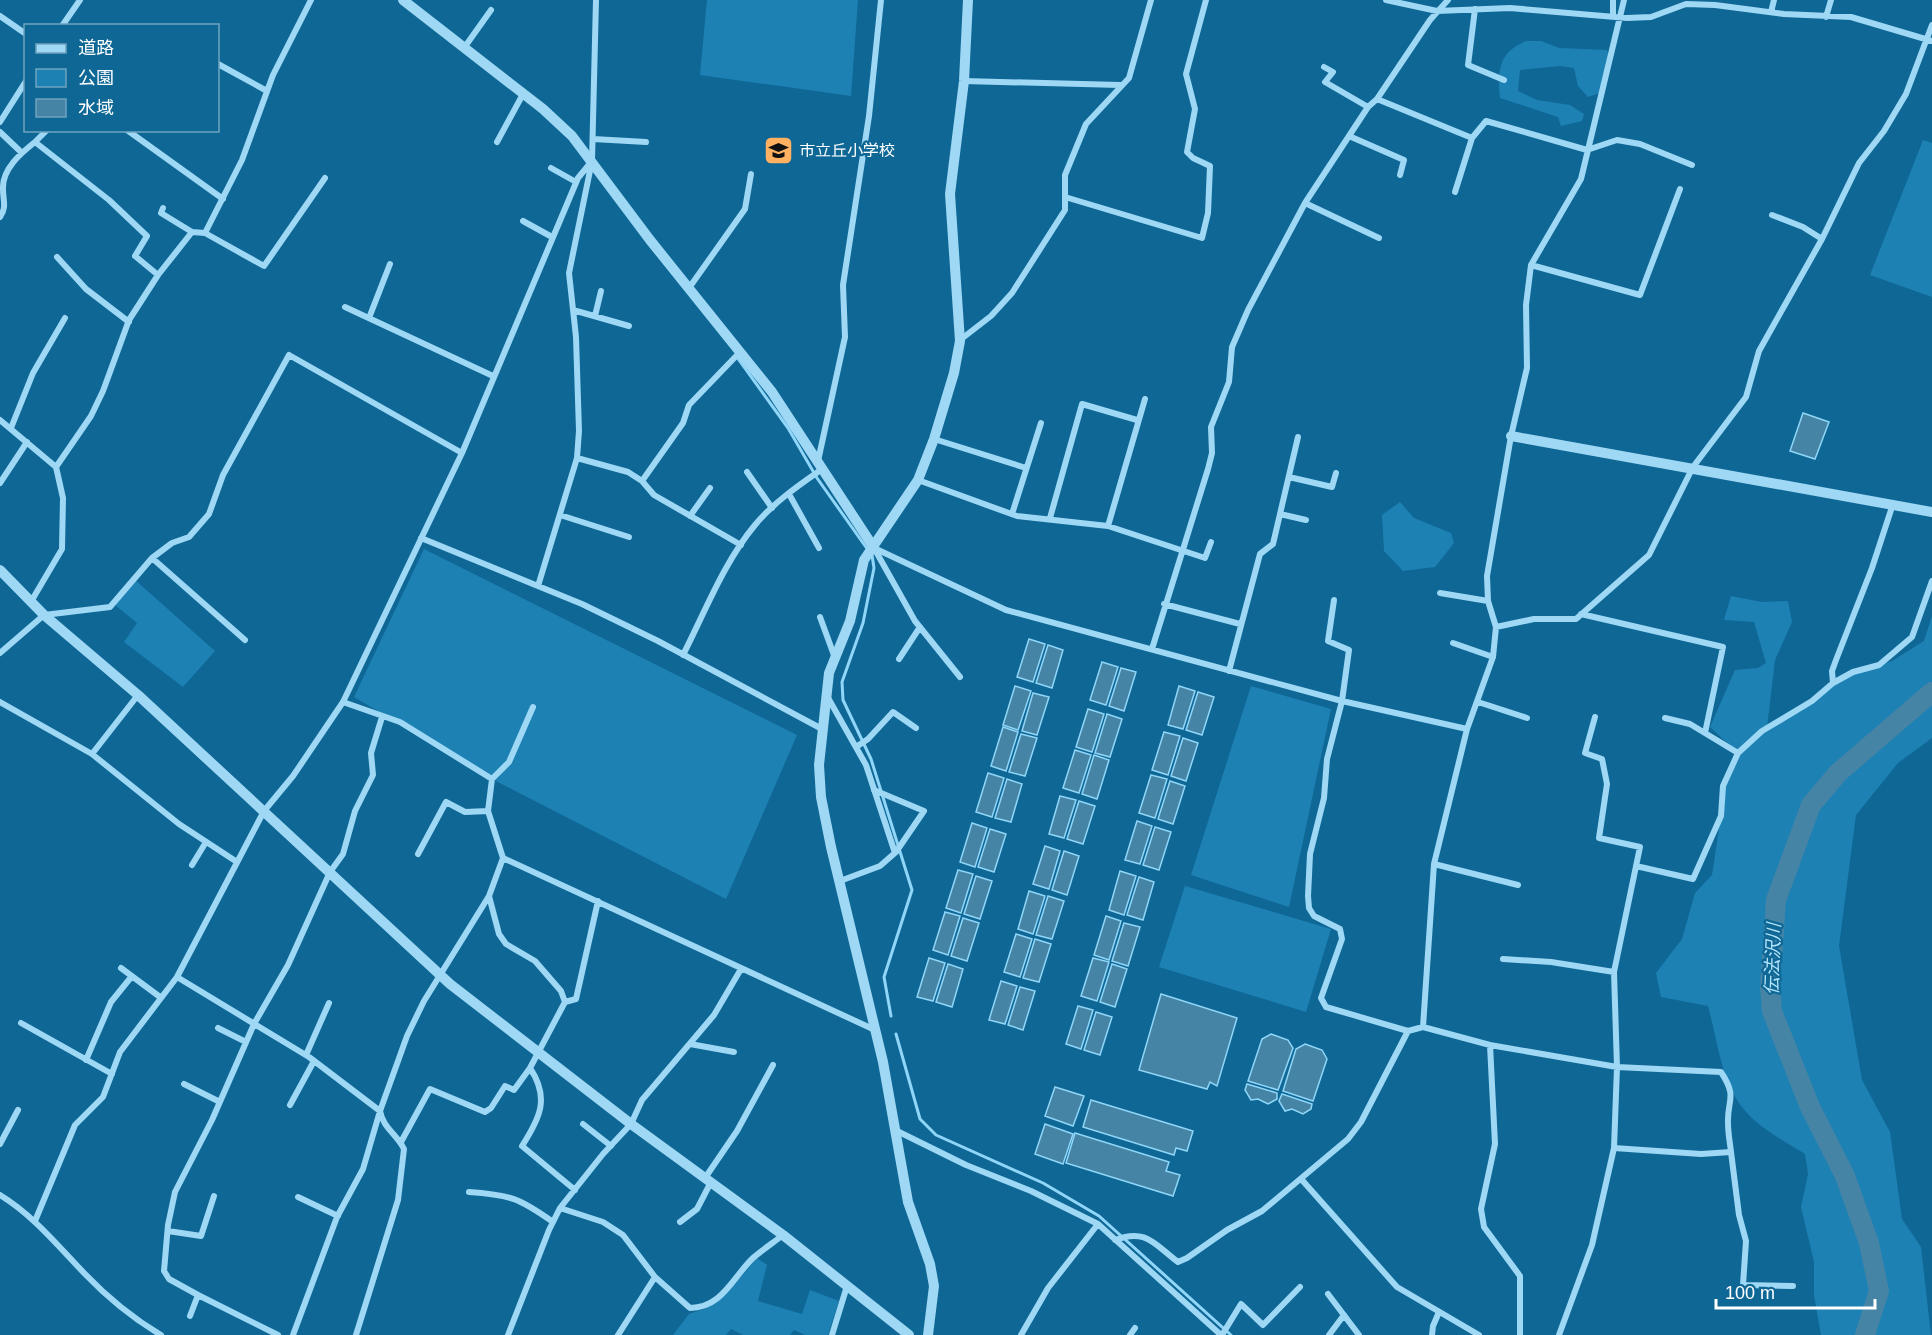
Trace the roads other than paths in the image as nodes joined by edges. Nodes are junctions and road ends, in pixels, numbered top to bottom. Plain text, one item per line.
1 (80, 0) edge
2 (311, 0) edge
3 (402, 0) edge
4 (596, 0) edge
5 (881, 0) edge
6 (968, 0) edge
7 (1151, 0) edge
8 (1206, 0) edge
9 (1386, 0) edge
10 (1448, 0) edge
11 (1613, 0) edge
12 (1624, 0) edge
13 (1774, 0) edge
14 (1831, 0) edge
15 (1716, 3) edge
16 (1475, 9) junction
17 (491, 10) dead end
18 (1437, 11) junction
19 (1771, 12) junction
20 (0, 16) edge
21 (1617, 17) junction
22 (1826, 17) junction
23 (63, 24) edge
24 (1932, 25) edge
25 (24, 33) edge
26 (1929, 40) edge
27 (464, 48) junction
28 (219, 65) edge
29 (1324, 67) dead end
30 (1504, 80) dead end
31 (964, 81) junction
32 (24, 84) edge
33 (1120, 85) junction
34 (267, 91) junction
35 (523, 94) junction
36 (1377, 99) junction
37 (1368, 107) junction
38 (0, 122) edge
39 (0, 132) edge
40 (45, 132) edge
41 (130, 132) edge
42 (1349, 136) junction
43 (1472, 138) junction
44 (593, 139) junction
45 (35, 142) junction
46 (497, 142) dead end
47 (646, 142) dead end
48 (1587, 150) junction
49 (21, 152) junction
50 (592, 161) junction
51 (1692, 165) dead end
52 (551, 168) dead end
53 (3, 171) edge
54 (751, 174) dead end
55 (1400, 175) dead end
56 (325, 178) dead end
57 (576, 182) junction
58 (1680, 189) dead end
59 (1455, 192) dead end
60 (1065, 197) junction
61 (223, 199) junction
62 (1305, 203) junction
63 (163, 208) dead end
64 (1772, 215) dead end
65 (0, 217) edge
66 (523, 221) dead end
67 (192, 232) junction
68 (205, 233) junction
69 (552, 237) junction
70 (1379, 238) dead end
71 (1822, 239) junction
72 (57, 257) dead end
73 (390, 264) dead end
74 (1531, 265) junction
75 (159, 275) junction
76 (688, 289) junction
77 (602, 291) dead end
78 (345, 307) dead end
79 (573, 310) junction
80 (595, 316) junction
81 (65, 318) dead end
82 (369, 318) junction
83 (129, 322) junction
84 (629, 326) dead end
85 (960, 341) junction
86 (740, 352) junction
87 (493, 376) junction
88 (1145, 399) dead end
89 (0, 420) edge
90 (1137, 420) junction
91 (1041, 423) dead end
92 (11, 429) junction
93 (1510, 436) junction
94 (1298, 437) dead end
95 (934, 439) junction
96 (27, 442) junction
97 (462, 453) junction
98 (577, 458) junction
99 (56, 467) junction
100 (819, 467) junction
101 (1693, 467) junction
102 (1026, 468) junction
103 (747, 472) dead end
104 (1336, 473) dead end
105 (1289, 477) junction
106 (918, 480) junction
107 (642, 481) junction
108 (0, 483) edge
109 (710, 488) dead end
110 (789, 494) junction
111 (1892, 507) junction
112 (772, 508) junction
113 (1932, 512) edge
114 (1012, 514) junction
115 (1280, 514) junction
116 (560, 515) junction
117 (690, 516) junction
118 (1050, 518) junction
119 (1306, 520) dead end
120 (1108, 526) junction
121 (629, 537) dead end
122 (421, 538) junction
123 (1211, 542) dead end
124 (741, 544) junction
125 (819, 548) dead end
126 (873, 549) junction
127 (1181, 550) junction
128 (152, 558) junction
129 (0, 570) edge
130 (1932, 581) edge
131 (538, 586) junction
132 (1440, 593) dead end
133 (32, 600) junction
134 (1334, 600) dead end
135 (1488, 601) junction
136 (1164, 604) junction
137 (1581, 614) junction
138 (44, 615) junction
139 (820, 616) dead end
140 (1240, 624) junction
141 (920, 627) junction
142 (1496, 627) junction
143 (245, 640) dead end
144 (1453, 643) dead end
145 (1152, 649) junction
146 (0, 653) edge
147 (683, 655) junction
148 (1493, 657) junction
149 (835, 658) junction
150 (899, 658) dead end
151 (1229, 671) junction
152 (960, 676) dead end
153 (1833, 683) junction
154 (825, 693) junction
155 (138, 695) junction
156 (1342, 701) junction
157 (0, 702) edge
158 (344, 702) junction
159 (1478, 702) junction
160 (533, 707) dead end
161 (382, 717) junction
162 (1594, 717) dead end
163 (1527, 718) dead end
164 (1665, 718) dead end
165 (916, 728) dead end
166 (822, 729) junction
167 (1467, 729) junction
168 (1705, 733) junction
169 (857, 747) junction
170 (1738, 753) junction
171 (92, 754) junction
172 (492, 779) junction
173 (875, 790) junction
174 (264, 811) junction
175 (488, 811) junction
176 (206, 842) junction
177 (896, 853) junction
178 (418, 854) dead end
179 (503, 858) junction
180 (237, 862) junction
181 (1434, 864) junction
182 (192, 865) dead end
183 (1636, 866) junction
184 (330, 872) junction
185 (840, 881) junction
186 (1518, 885) dead end
187 (489, 896) junction
188 (598, 901) junction
189 (1503, 959) dead end
190 (121, 968) dead end
191 (741, 969) junction
192 (1614, 972) junction
193 (132, 976) junction
194 (441, 976) junction
195 (177, 977) junction
196 (160, 997) junction
197 (565, 1002) junction
198 (328, 1003) dead end
199 (21, 1023) dead end
200 (254, 1024) junction
201 (1423, 1027) junction
202 (218, 1028) dead end
203 (1408, 1030) junction
204 (876, 1031) junction
205 (246, 1042) junction
206 (690, 1044) junction
207 (1490, 1045) junction
208 (540, 1051) junction
209 (734, 1052) dead end
210 (306, 1056) junction
211 (86, 1060) junction
212 (314, 1061) junction
213 (773, 1065) dead end
214 (1617, 1067) junction
215 (530, 1068) junction
216 (112, 1074) junction
217 (184, 1084) dead end
218 (220, 1102) junction
219 (290, 1105) dead end
220 (18, 1110) dead end
221 (380, 1111) junction
222 (583, 1124) dead end
223 (631, 1124) junction
224 (894, 1130) junction
225 (401, 1142) junction
226 (0, 1144) edge
227 (610, 1146) junction
228 (1614, 1148) junction
229 (1731, 1152) junction
230 (708, 1180) junction
231 (1302, 1180) junction
232 (575, 1190) junction
233 (469, 1192) dead end
234 (0, 1195) edge
235 (214, 1196) dead end
236 (298, 1197) dead end
237 (560, 1208) junction
238 (338, 1216) junction
239 (34, 1221) junction
240 (553, 1222) junction
241 (680, 1222) dead end
242 (1098, 1224) junction
243 (168, 1231) junction
244 (783, 1235) junction
245 (1115, 1240) junction
246 (655, 1276) junction
247 (847, 1286) junction
248 (1793, 1286) dead end
249 (1300, 1287) dead end
250 (1328, 1294) dead end
251 (198, 1295) junction
252 (1439, 1312) junction
253 (1344, 1315) junction
254 (190, 1316) dead end
255 (1135, 1328) dead end
256 (902, 1333) edge
257 (161, 1335) edge
258 (278, 1335) edge
259 (293, 1335) edge
260 (356, 1335) edge
261 (508, 1335) edge
262 (618, 1335) edge
263 (832, 1335) edge
264 (928, 1335) edge
265 (1021, 1335) edge
266 (1130, 1335) edge
267 (1221, 1335) edge
268 (1329, 1335) edge
269 (1359, 1335) edge
270 (1432, 1335) edge
271 (1479, 1335) edge
272 (1520, 1335) edge
273 (1559, 1335) edge

1 - 23 street
2 - 34 street
3 - 27 street
4 - 44 street
5 - 100 street
6 - 31 street
7 - 33 street
8 - 60 street
9 - 18 street
10 - 18 street
11 - 21 street
12 - 21 street
13 - 19 street
14 - 22 street
15 - 19 street
15 - 21 street
16 - 18 street
16 - 21 street
16 - 30 street
17 - 27 street
18 - 36 street
19 - 22 street
20 - 25 street
21 - 48 street
22 - 26 street
24 - 26 street
26 - 71 street
27 - 35 street
28 - 34 street
29 - 37 street
31 - 33 street
31 - 85 street
32 - 38 street
33 - 60 street
34 - 61 street
35 - 46 street
35 - 50 street
36 - 37 street
36 - 43 street
37 - 42 street
39 - 49 street
40 - 45 street
41 - 61 street
42 - 55 street
42 - 62 street
43 - 48 street
43 - 59 street
44 - 47 street
44 - 50 street
45 - 49 street
45 - 75 street
48 - 51 street
48 - 74 street
49 - 53 street
50 - 57 street
50 - 76 street
50 - 79 street
52 - 57 street
53 - 65 street
54 - 76 street
56 - 68 street
57 - 69 street
58 - 74 street
60 - 85 street
61 - 68 street
62 - 70 street
62 - 127 street
63 - 67 street
64 - 71 street
66 - 69 street
67 - 68 street
67 - 75 street
69 - 87 street
71 - 101 street
72 - 83 street
73 - 82 street
74 - 93 street
75 - 83 street
76 - 86 street
77 - 80 street
78 - 82 street
79 - 80 street
79 - 98 street
80 - 84 street
81 - 92 street
82 - 87 street
83 - 99 street
85 - 95 street
86 - 100 street
86 - 107 street
87 - 97 street
88 - 90 street
89 - 92 street
90 - 118 street
90 - 120 street
91 - 102 street
92 - 96 street
93 - 101 street
93 - 135 street
94 - 105 street
95 - 102 street
95 - 106 street
96 - 99 street
96 - 108 street
97 - 122 street
97 - 128 street
98 - 107 street
98 - 116 street
99 - 133 street
100 - 110 street
100 - 126 street
101 - 111 street
101 - 137 street
102 - 114 street
103 - 112 street
104 - 105 street
105 - 115 street
106 - 114 street
106 - 126 street
107 - 117 street
109 - 117 street
110 - 112 street
110 - 125 street
111 - 113 street
111 - 153 street
112 - 124 street
114 - 118 street
115 - 119 street
115 - 140 street
116 - 121 street
116 - 131 street
117 - 124 street
118 - 120 street
120 - 127 street
122 - 131 street
122 - 158 street
123 - 127 street
124 - 147 street
126 - 141 street
126 - 145 street
126 - 149 street
127 - 136 street
128 - 138 street
128 - 143 street
129 - 133 street
130 - 153 street
131 - 147 street
132 - 135 street
133 - 138 street
134 - 156 street
135 - 142 street
136 - 140 street
136 - 145 street
137 - 142 street
137 - 168 street
138 - 146 street
138 - 155 street
139 - 149 street
140 - 151 street
141 - 150 street
141 - 152 street
142 - 148 street
144 - 148 street
145 - 151 street
147 - 166 street
148 - 159 street
149 - 154 street
151 - 156 street
153 - 170 street
154 - 166 street
154 - 169 street
155 - 171 street
155 - 174 street
156 - 167 street
156 - 203 street
157 - 171 street
158 - 161 street
158 - 174 street
159 - 163 street
159 - 167 street
160 - 172 street
161 - 172 street
161 - 184 street
162 - 183 street
164 - 168 street
165 - 169 street
166 - 185 street
167 - 181 street
168 - 170 street
169 - 173 street
170 - 183 street
171 - 176 street
172 - 175 street
173 - 177 street
173 - 177 street
174 - 180 street
174 - 184 street
175 - 178 street
175 - 179 street
176 - 180 street
176 - 182 street
177 - 185 street
179 - 187 street
179 - 188 street
180 - 195 street
181 - 186 street
181 - 201 street
183 - 192 street
184 - 194 street
184 - 200 street
185 - 204 street
187 - 194 street
187 - 197 street
188 - 191 street
188 - 197 street
189 - 192 street
190 - 193 street
191 - 204 street
191 - 206 street
192 - 214 street
193 - 196 street
193 - 211 street
194 - 208 street
194 - 221 street
195 - 196 street
195 - 200 street
196 - 216 street
197 - 208 street
198 - 210 street
199 - 211 street
200 - 205 street
200 - 210 street
201 - 203 street
201 - 207 street
202 - 205 street
203 - 231 street
204 - 224 street
205 - 218 street
206 - 209 street
206 - 223 street
207 - 214 street
207 - 272 street
208 - 215 street
208 - 223 street
210 - 212 street
211 - 216 street
212 - 219 street
212 - 221 street
213 - 230 street
214 - 228 street
214 - 229 street
215 - 225 street
215 - 232 street
216 - 239 street
217 - 218 street
218 - 243 street
220 - 226 street
221 - 225 street
221 - 238 street
222 - 227 street
223 - 227 street
223 - 230 street
224 - 242 street
224 - 264 street
225 - 260 street
227 - 232 street
228 - 229 street
228 - 273 street
229 - 248 street
230 - 241 street
230 - 244 street
231 - 245 street
231 - 252 street
232 - 237 street
233 - 240 street
234 - 239 street
235 - 243 street
236 - 238 street
237 - 240 street
237 - 246 street
238 - 259 street
239 - 257 street
240 - 261 street
242 - 245 street
242 - 265 street
243 - 251 street
244 - 246 street
244 - 247 street
245 - 267 street
246 - 262 street
247 - 256 street
247 - 263 street
249 - 267 street
250 - 253 street
251 - 254 street
251 - 258 street
252 - 270 street
252 - 271 street
253 - 268 street
253 - 269 street
255 - 266 street

